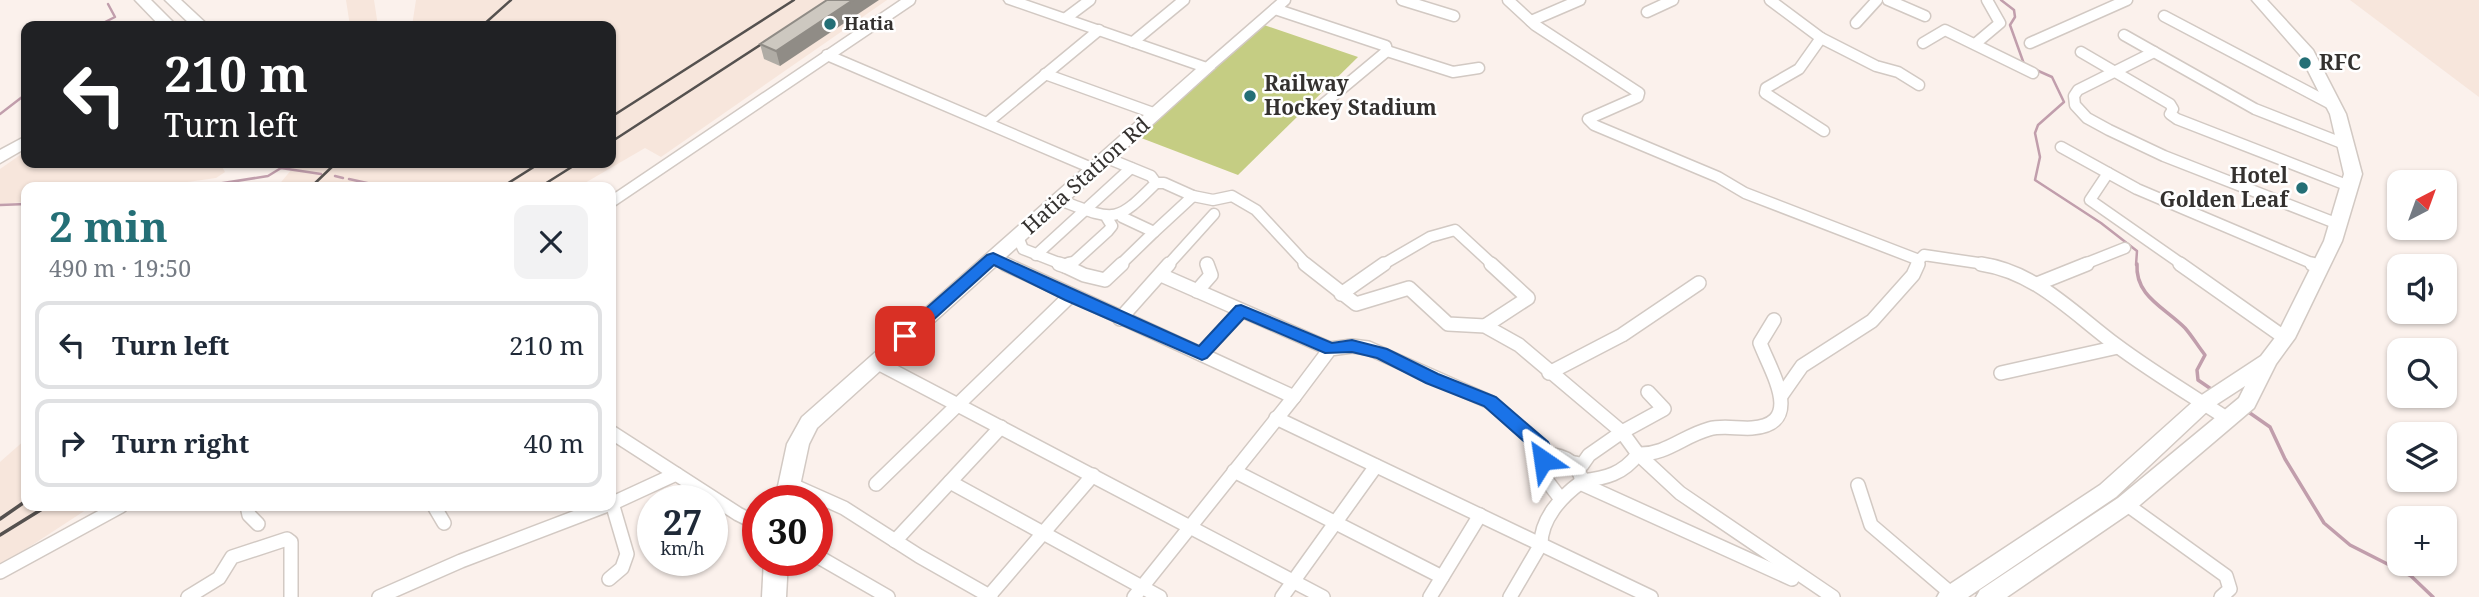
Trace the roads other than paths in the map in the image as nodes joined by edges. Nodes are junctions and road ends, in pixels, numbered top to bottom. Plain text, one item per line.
1 (142, 0) edge
2 (172, 0) edge
3 (910, 0) edge
4 (1011, 0) edge
5 (1090, 0) edge
6 (1184, 0) edge
7 (1285, 0) edge
8 (1402, 0) edge
9 (1508, 0) edge
10 (1580, 0) edge
11 (1673, 0) edge
12 (1770, 0) edge
13 (1877, 0) edge
14 (1888, 0) edge
15 (1987, 0) edge
16 (2127, 0) edge
17 (2259, 0) edge
18 (1275, 9) junction
19 (1647, 12) dead end
20 (1454, 16) dead end
21 (1924, 16) dead end
22 (2164, 16) dead end
23 (1066, 18) junction
24 (164, 21) edge
25 (195, 21) edge
26 (1531, 21) junction
27 (1856, 23) dead end
28 (1099, 30) junction
29 (2124, 35) dead end
30 (1821, 38) junction
31 (1133, 42) junction
32 (1923, 43) dead end
33 (2031, 43) dead end
34 (1975, 44) junction
35 (1387, 51) junction
36 (2081, 52) dead end
37 (2154, 52) junction
38 (827, 55) junction
39 (1207, 68) junction
40 (1479, 68) dead end
41 (2116, 71) junction
42 (2033, 73) dead end
43 (1045, 74) junction
44 (1919, 85) dead end
45 (2333, 104) junction
46 (1321, 106) dead end
47 (1156, 114) junction
48 (988, 122) junction
49 (1824, 131) dead end
50 (21, 136) edge
51 (21, 144) edge
52 (2347, 145) junction
53 (2061, 147) dead end
54 (0, 149) edge
55 (0, 158) edge
56 (1101, 164) junction
57 (1130, 167) junction
58 (2108, 173) junction
59 (1156, 183) junction
60 (2350, 186) junction
61 (1193, 196) junction
62 (1063, 198) junction
63 (616, 199) edge
64 (1085, 210) junction
65 (1214, 214) dead end
66 (1122, 217) junction
67 (1107, 218) junction
68 (2338, 223) junction
69 (1154, 232) junction
70 (1018, 237) junction
71 (2125, 247) dead end
72 (1036, 255) junction
73 (993, 258) junction
74 (1919, 260) junction
75 (1207, 263) dead end
76 (1065, 266) junction
77 (2320, 267) junction
78 (1161, 275) junction
79 (1699, 283) dead end
80 (2037, 284) junction
81 (1197, 291) junction
82 (1342, 294) junction
83 (1070, 296) junction
84 (1241, 310) junction
85 (1120, 319) junction
86 (1773, 320) dead end
87 (1485, 326) junction
88 (2285, 338) junction
89 (2118, 347) junction
90 (1330, 349) junction
91 (1202, 354) junction
92 (2268, 361) junction
93 (876, 362) junction
94 (1549, 373) junction
95 (2001, 373) dead end
96 (1648, 391) dead end
97 (1781, 396) junction
98 (1294, 397) junction
99 (2213, 397) junction
100 (958, 406) junction
101 (2235, 413) junction
102 (1276, 418) junction
103 (1001, 428) junction
104 (1622, 432) junction
105 (616, 435) edge
106 (1545, 454) junction
107 (1638, 454) junction
108 (1575, 463) junction
109 (1376, 466) junction
110 (1234, 471) junction
111 (676, 474) junction
112 (1093, 475) junction
113 (950, 482) junction
114 (1581, 482) junction
115 (876, 484) dead end
116 (789, 485) edge
117 (1858, 485) dead end
118 (1560, 498) junction
119 (616, 501) edge
120 (833, 502) edge
121 (2126, 504) junction
122 (112, 511) edge
123 (248, 511) edge
124 (437, 511) edge
125 (591, 511) edge
126 (611, 511) edge
127 (1480, 515) junction
128 (742, 516) edge
129 (1337, 522) junction
130 (444, 523) dead end
131 (258, 524) dead end
132 (1190, 525) junction
133 (1043, 533) junction
134 (895, 541) junction
135 (1541, 544) junction
136 (833, 565) edge
137 (0, 572) edge
138 (775, 576) edge
139 (1442, 577) junction
140 (609, 579) dead end
141 (1792, 579) dead end
142 (1293, 582) junction
143 (1138, 592) edge
144 (990, 596) edge
145 (1951, 596) edge
146 (188, 597) edge
147 (290, 597) edge
148 (379, 597) edge
149 (774, 597) edge
150 (888, 597) edge
151 (1160, 597) edge
152 (1282, 597) edge
153 (1323, 597) edge
154 (1430, 597) edge
155 (1510, 597) edge
156 (1651, 597) edge
157 (1833, 597) edge
158 (1988, 597) edge
159 (2221, 597) edge

1 - 24 main road
2 - 25 main road
3 - 38 street
4 - 23 main road
5 - 23 street
6 - 31 street
7 - 18 street
8 - 20 street
9 - 26 street
10 - 26 street
11 - 19 street
12 - 30 street
13 - 27 street
14 - 21 street
15 - 34 street
16 - 33 street
17 - 45 main road
18 - 35 street
18 - 39 street
22 - 45 street
23 - 28 main road
26 - 74 street
28 - 31 main road
28 - 43 street
29 - 37 street
30 - 44 street
30 - 49 street
31 - 39 main road
32 - 34 street
34 - 42 street
35 - 40 street
35 - 46 street
36 - 41 street
37 - 41 street
37 - 52 street
38 - 48 street
38 - 63 street
39 - 47 main road, Hatia Station Rd
41 - 60 street
41 - 68 street
43 - 47 street
43 - 48 street
45 - 52 main road
47 - 56 main road, Hatia Station Rd
48 - 56 street
50 - 54 main road
51 - 55 main road
52 - 60 main road
53 - 58 street
56 - 57 street
56 - 62 main road, Hatia Station Rd
57 - 59 street
57 - 64 street
58 - 77 street
58 - 88 street
59 - 61 street
59 - 66 street
60 - 68 main road
61 - 69 street
61 - 82 street
62 - 64 street
62 - 70 main road, Hatia Station Rd
64 - 67 street
64 - 72 street
65 - 78 street
66 - 67 street
66 - 69 street
67 - 76 street
68 - 77 main road
69 - 76 street
70 - 72 street
70 - 73 main road, Hatia Station Rd
71 - 80 street
72 - 76 street
73 - 83 street
73 - 93 main road, Hatia Station Rd
74 - 80 street
74 - 97 street
75 - 81 street
77 - 88 main road
78 - 81 street
78 - 85 street
79 - 94 street
80 - 89 street
81 - 84 street
82 - 87 street
82 - 87 street
83 - 85 street
83 - 100 street
84 - 90 street
84 - 91 street
85 - 91 street
86 - 97 street
87 - 94 street
88 - 92 main road
89 - 95 street
89 - 99 street
90 - 98 street
90 - 106 street
91 - 98 street
92 - 99 main road
92 - 101 main road
93 - 100 street
93 - 116 main road, Hatia Station Rd
94 - 104 street
96 - 104 street
97 - 107 street
98 - 102 street
99 - 101 street
99 - 145 main road
100 - 103 street
100 - 115 street
101 - 121 main road
102 - 109 street
102 - 110 street
103 - 112 street
103 - 113 street
104 - 107 street
104 - 108 street
105 - 111 street
106 - 108 street
106 - 118 street
107 - 114 street
107 - 157 street
108 - 114 street
109 - 127 street
109 - 129 street
110 - 129 street
110 - 132 street
111 - 119 street
111 - 128 street
112 - 132 street
112 - 133 street
113 - 133 street
113 - 134 street
114 - 118 street
114 - 141 street
117 - 145 street
118 - 135 street
120 - 134 street
121 - 158 main road
121 - 159 street
122 - 137 street
123 - 131 street
124 - 130 street
125 - 148 street
126 - 140 street
127 - 135 street
127 - 139 street
129 - 139 street
129 - 142 street
132 - 142 street
132 - 143 street
133 - 143 street
133 - 144 street
134 - 144 street
135 - 155 street
135 - 156 street
136 - 150 street
138 - 149 main road
139 - 154 street
142 - 152 street
142 - 153 street
143 - 151 street
146 - 147 street

